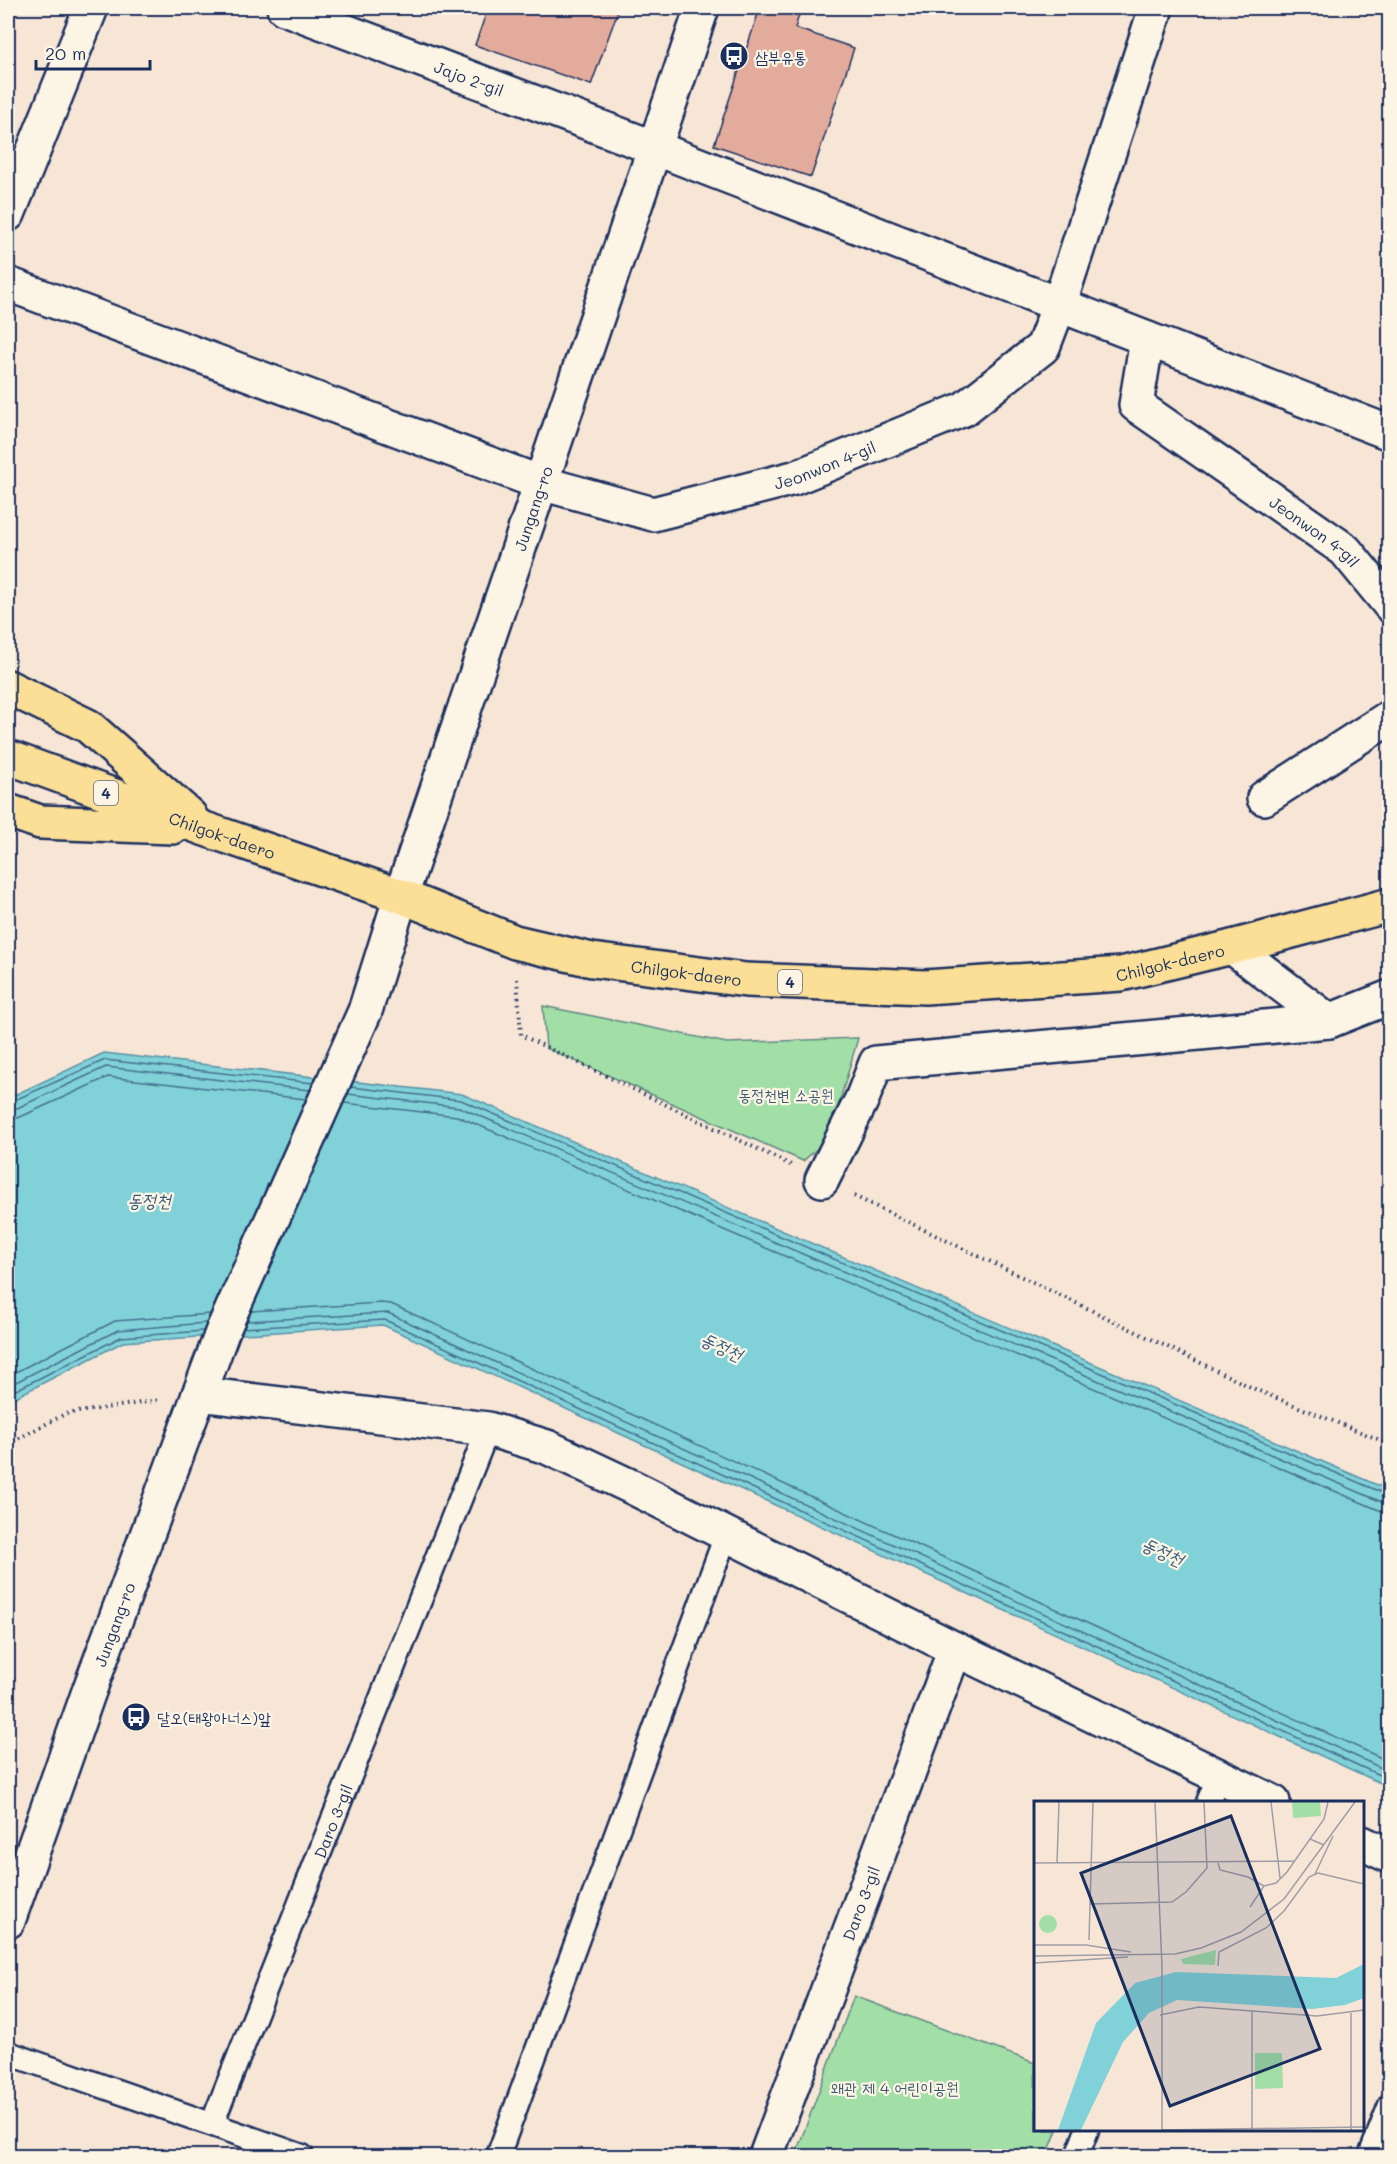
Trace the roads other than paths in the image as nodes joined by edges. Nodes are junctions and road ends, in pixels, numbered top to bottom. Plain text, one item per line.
1 (91, 8) edge
2 (285, 8) edge
3 (702, 8) edge
4 (1156, 8) edge
5 (655, 148) junction
6 (8, 214) edge
7 (8, 284) edge
8 (1059, 305) junction
9 (1147, 339) junction
10 (1389, 433) edge
11 (541, 483) junction
12 (1389, 605) edge
13 (8, 687) edge
14 (1389, 717) edge
15 (8, 757) edge
16 (1264, 798) dead end
17 (8, 811) edge
18 (205, 829) junction
19 (400, 896) junction
20 (1389, 905) edge
21 (1233, 948) junction
22 (1389, 997) edge
23 (1329, 1021) junction
24 (822, 1180) road end
25 (199, 1394) junction
26 (488, 1429) junction
27 (726, 1535) junction
28 (955, 1649) junction
29 (1213, 1790) edge
30 (1264, 1801) edge
31 (1364, 1844) edge
32 (1389, 1856) edge
33 (8, 1921) edge
34 (8, 2053) edge
35 (1389, 2105) edge
36 (212, 2124) junction
37 (1087, 2131) edge
38 (302, 2157) edge
39 (498, 2157) edge
40 (766, 2157) edge
41 (1077, 2157) edge
42 (1370, 2157) edge

1 - 6 street
2 - 5 street, Jajo 2-gil
3 - 5 street, Jungang-ro
4 - 8 street, Jeonwon 4-gil
5 - 8 street
5 - 11 street, Jungang-ro
7 - 11 street, Jeonwon 4-gil
8 - 9 street
8 - 11 street, Jeonwon 4-gil
9 - 10 street
9 - 12 street, Jeonwon 4-gil
11 - 19 street, Jungang-ro
13 - 18 main road
14 - 16 street
15 - 18 main road, Chilgok-daero / 4
17 - 18 main road
18 - 19 main road, Chilgok-daero / 4
19 - 21 main road, Chilgok-daero / 4
19 - 25 street, Jungang-ro
20 - 21 main road, Chilgok-daero / 4
21 - 23 street
22 - 23 street
23 - 24 street
25 - 26 street
25 - 33 street, Jungang-ro
26 - 27 street
26 - 36 lane, Daro 3-gil
27 - 28 street
27 - 39 lane
28 - 29 street
28 - 40 street, Daro 3-gil
29 - 30 street
31 - 32 street
34 - 36 lane
35 - 42 lane
36 - 38 lane
37 - 41 lane

